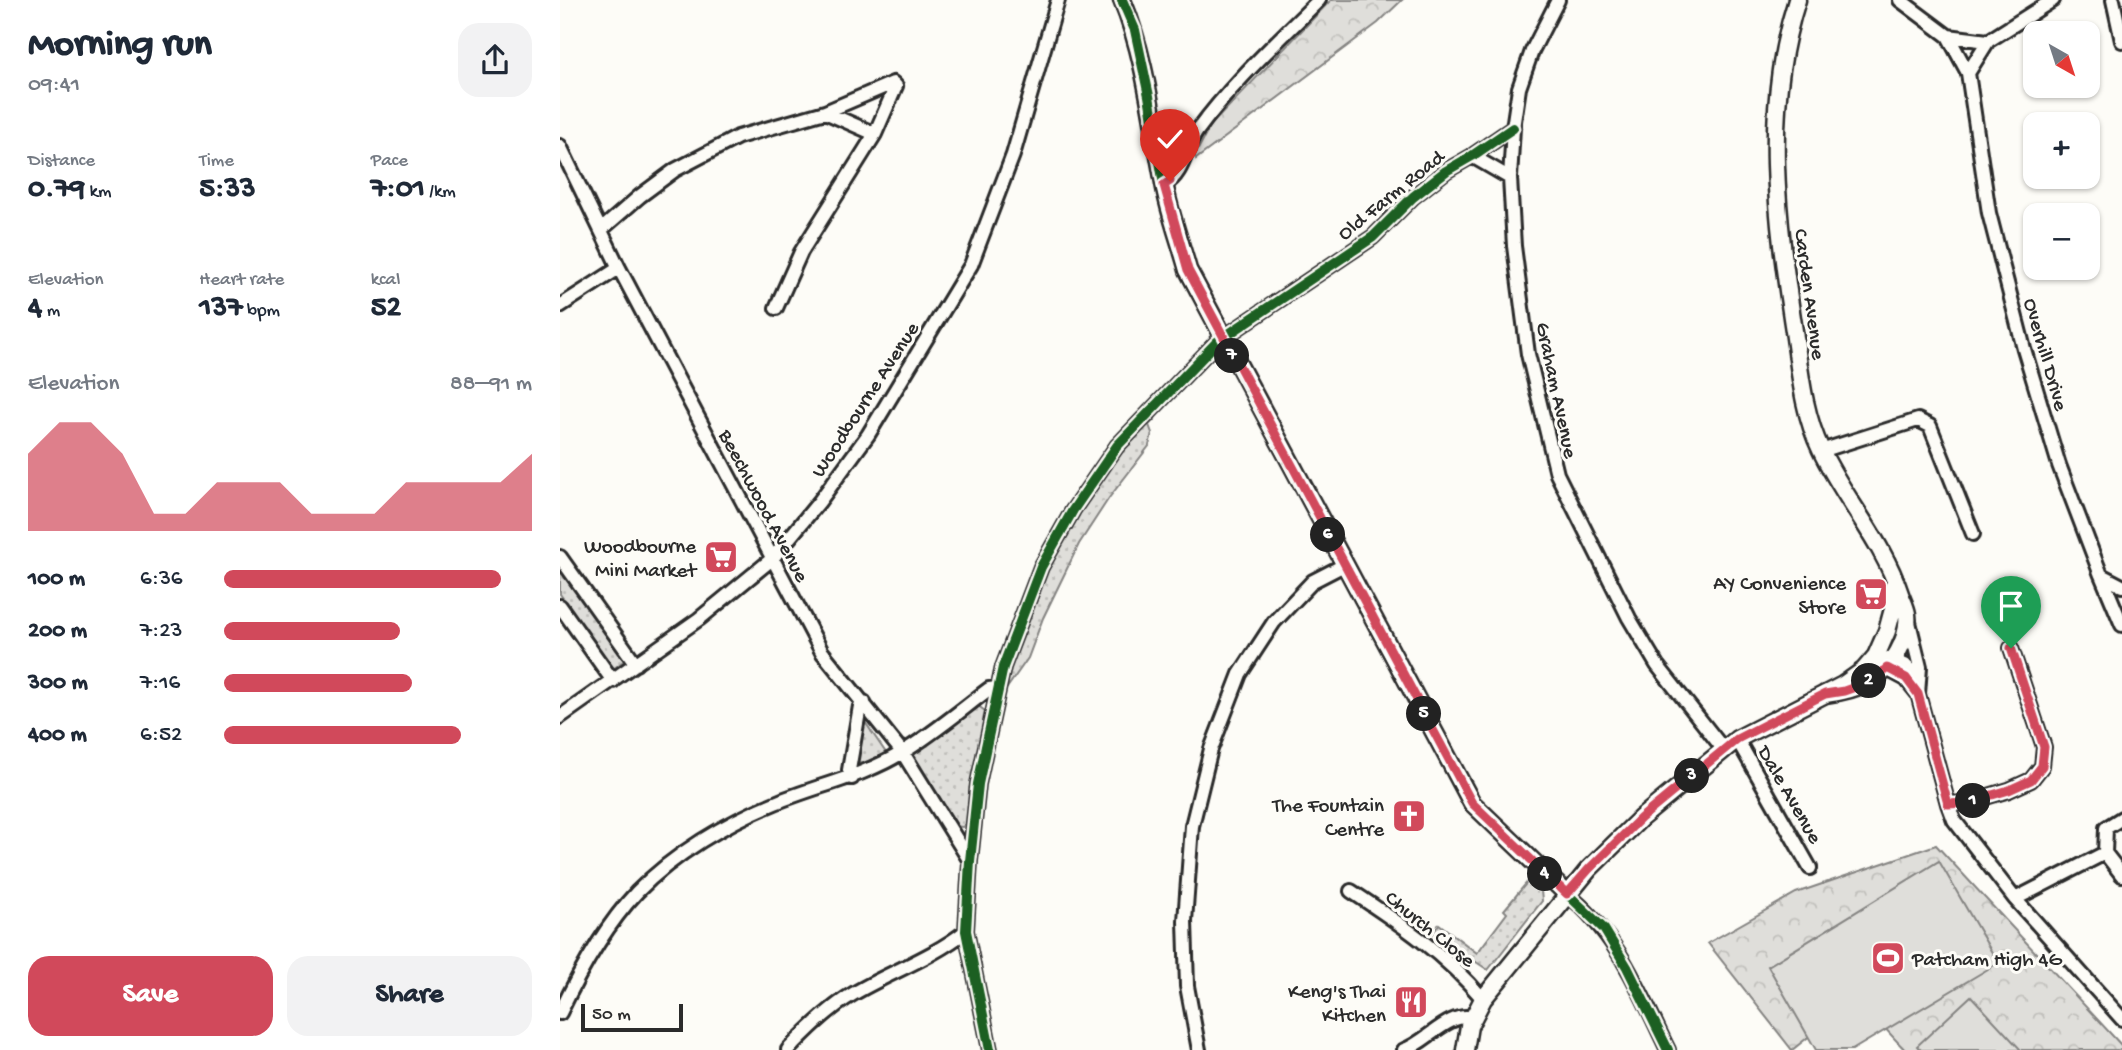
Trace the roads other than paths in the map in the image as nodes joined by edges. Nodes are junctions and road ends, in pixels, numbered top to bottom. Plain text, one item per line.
1 (1058, 0) edge
2 (1122, 0) edge
3 (1319, 0) edge
4 (1558, 0) edge
5 (1797, 0) edge
6 (1900, 0) edge
7 (2053, 0) edge
8 (2117, 2) edge
9 (1948, 36) junction
10 (1988, 41) junction
11 (2122, 41) edge
12 (1968, 73) junction
13 (825, 112) junction
14 (1513, 128) junction
15 (875, 134) junction
16 (560, 146) edge
17 (1472, 156) junction
18 (1510, 177) junction
19 (1164, 185) junction
20 (602, 229) junction
21 (619, 268) junction
22 (560, 306) edge
23 (776, 308) dead end
24 (1223, 338) junction
25 (1821, 451) junction
26 (1973, 534) dead end
27 (560, 557) edge
28 (772, 559) junction
29 (1344, 565) junction
30 (1894, 574) junction
31 (2101, 575) junction
32 (2122, 586) edge
33 (560, 606) edge
34 (1907, 614) junction
35 (2121, 621) edge
36 (2011, 648) dead end
37 (1885, 661) junction
38 (636, 664) junction
39 (1918, 678) junction
40 (613, 681) junction
41 (998, 688) junction
42 (1918, 694) junction
43 (864, 702) junction
44 (560, 717) edge
45 (1731, 744) junction
46 (903, 752) junction
47 (852, 778) junction
48 (1948, 804) junction
49 (2122, 818) edge
50 (2105, 853) junction
51 (970, 861) junction
52 (1811, 868) dead end
53 (2122, 875) edge
54 (1351, 891) dead end
55 (1567, 894) junction
56 (2015, 899) junction
57 (966, 931) junction
58 (1483, 999) junction
59 (560, 1013) edge
60 (1473, 1018) junction
61 (2122, 1019) edge
62 (1413, 1049) edge
63 (788, 1050) edge
64 (990, 1050) edge
65 (1199, 1050) edge
66 (1465, 1050) edge
67 (1668, 1050) edge

1 - 28 street, Woodbourne Avenue
2 - 19 street
3 - 19 street
4 - 14 street, Graham Avenue
5 - 25 street, Carden Avenue
6 - 9 street, Overhill Drive
7 - 10 street
8 - 11 street
9 - 10 street
9 - 12 street, Overhill Drive
10 - 12 street
12 - 31 street, Overhill Drive
13 - 15 street
13 - 15 street
13 - 20 street
14 - 17 street, Old Farm Road
14 - 18 street, Graham Avenue
15 - 23 street
16 - 20 street, Beechwood Avenue
17 - 18 street, Old Farm Road
17 - 24 street, Old Farm Road
18 - 45 street, Graham Avenue
19 - 24 street
20 - 21 street, Beechwood Avenue
21 - 22 street
21 - 28 street, Beechwood Avenue
24 - 29 street
24 - 41 street, Old Farm Road
25 - 26 street
25 - 30 street, Carden Avenue
27 - 38 street
28 - 38 street, Woodbourne Avenue
28 - 43 street, Beechwood Avenue
29 - 55 street
29 - 65 street
30 - 34 street, Carden Avenue
30 - 37 street
31 - 32 street
31 - 35 street, Overhill Drive
33 - 40 street
34 - 37 street
34 - 39 street
36 - 48 street
37 - 39 street
37 - 42 street
37 - 45 street
38 - 40 street, Woodbourne Avenue
39 - 42 street
40 - 44 street, Woodbourne Avenue
41 - 46 street
41 - 51 street, Old Farm Road
42 - 48 street
43 - 46 street, Beechwood Avenue
43 - 47 street
45 - 52 street, Dale Avenue
45 - 55 street
46 - 47 street
46 - 51 street, Beechwood Avenue
47 - 59 street
48 - 56 street
49 - 50 street
50 - 53 street
50 - 56 street
51 - 57 street, Old Farm Road
54 - 58 street, Church Close
55 - 58 street
55 - 67 street
56 - 61 street
57 - 63 street
57 - 64 street, Old Farm Road
58 - 60 street
60 - 62 street
60 - 66 street

